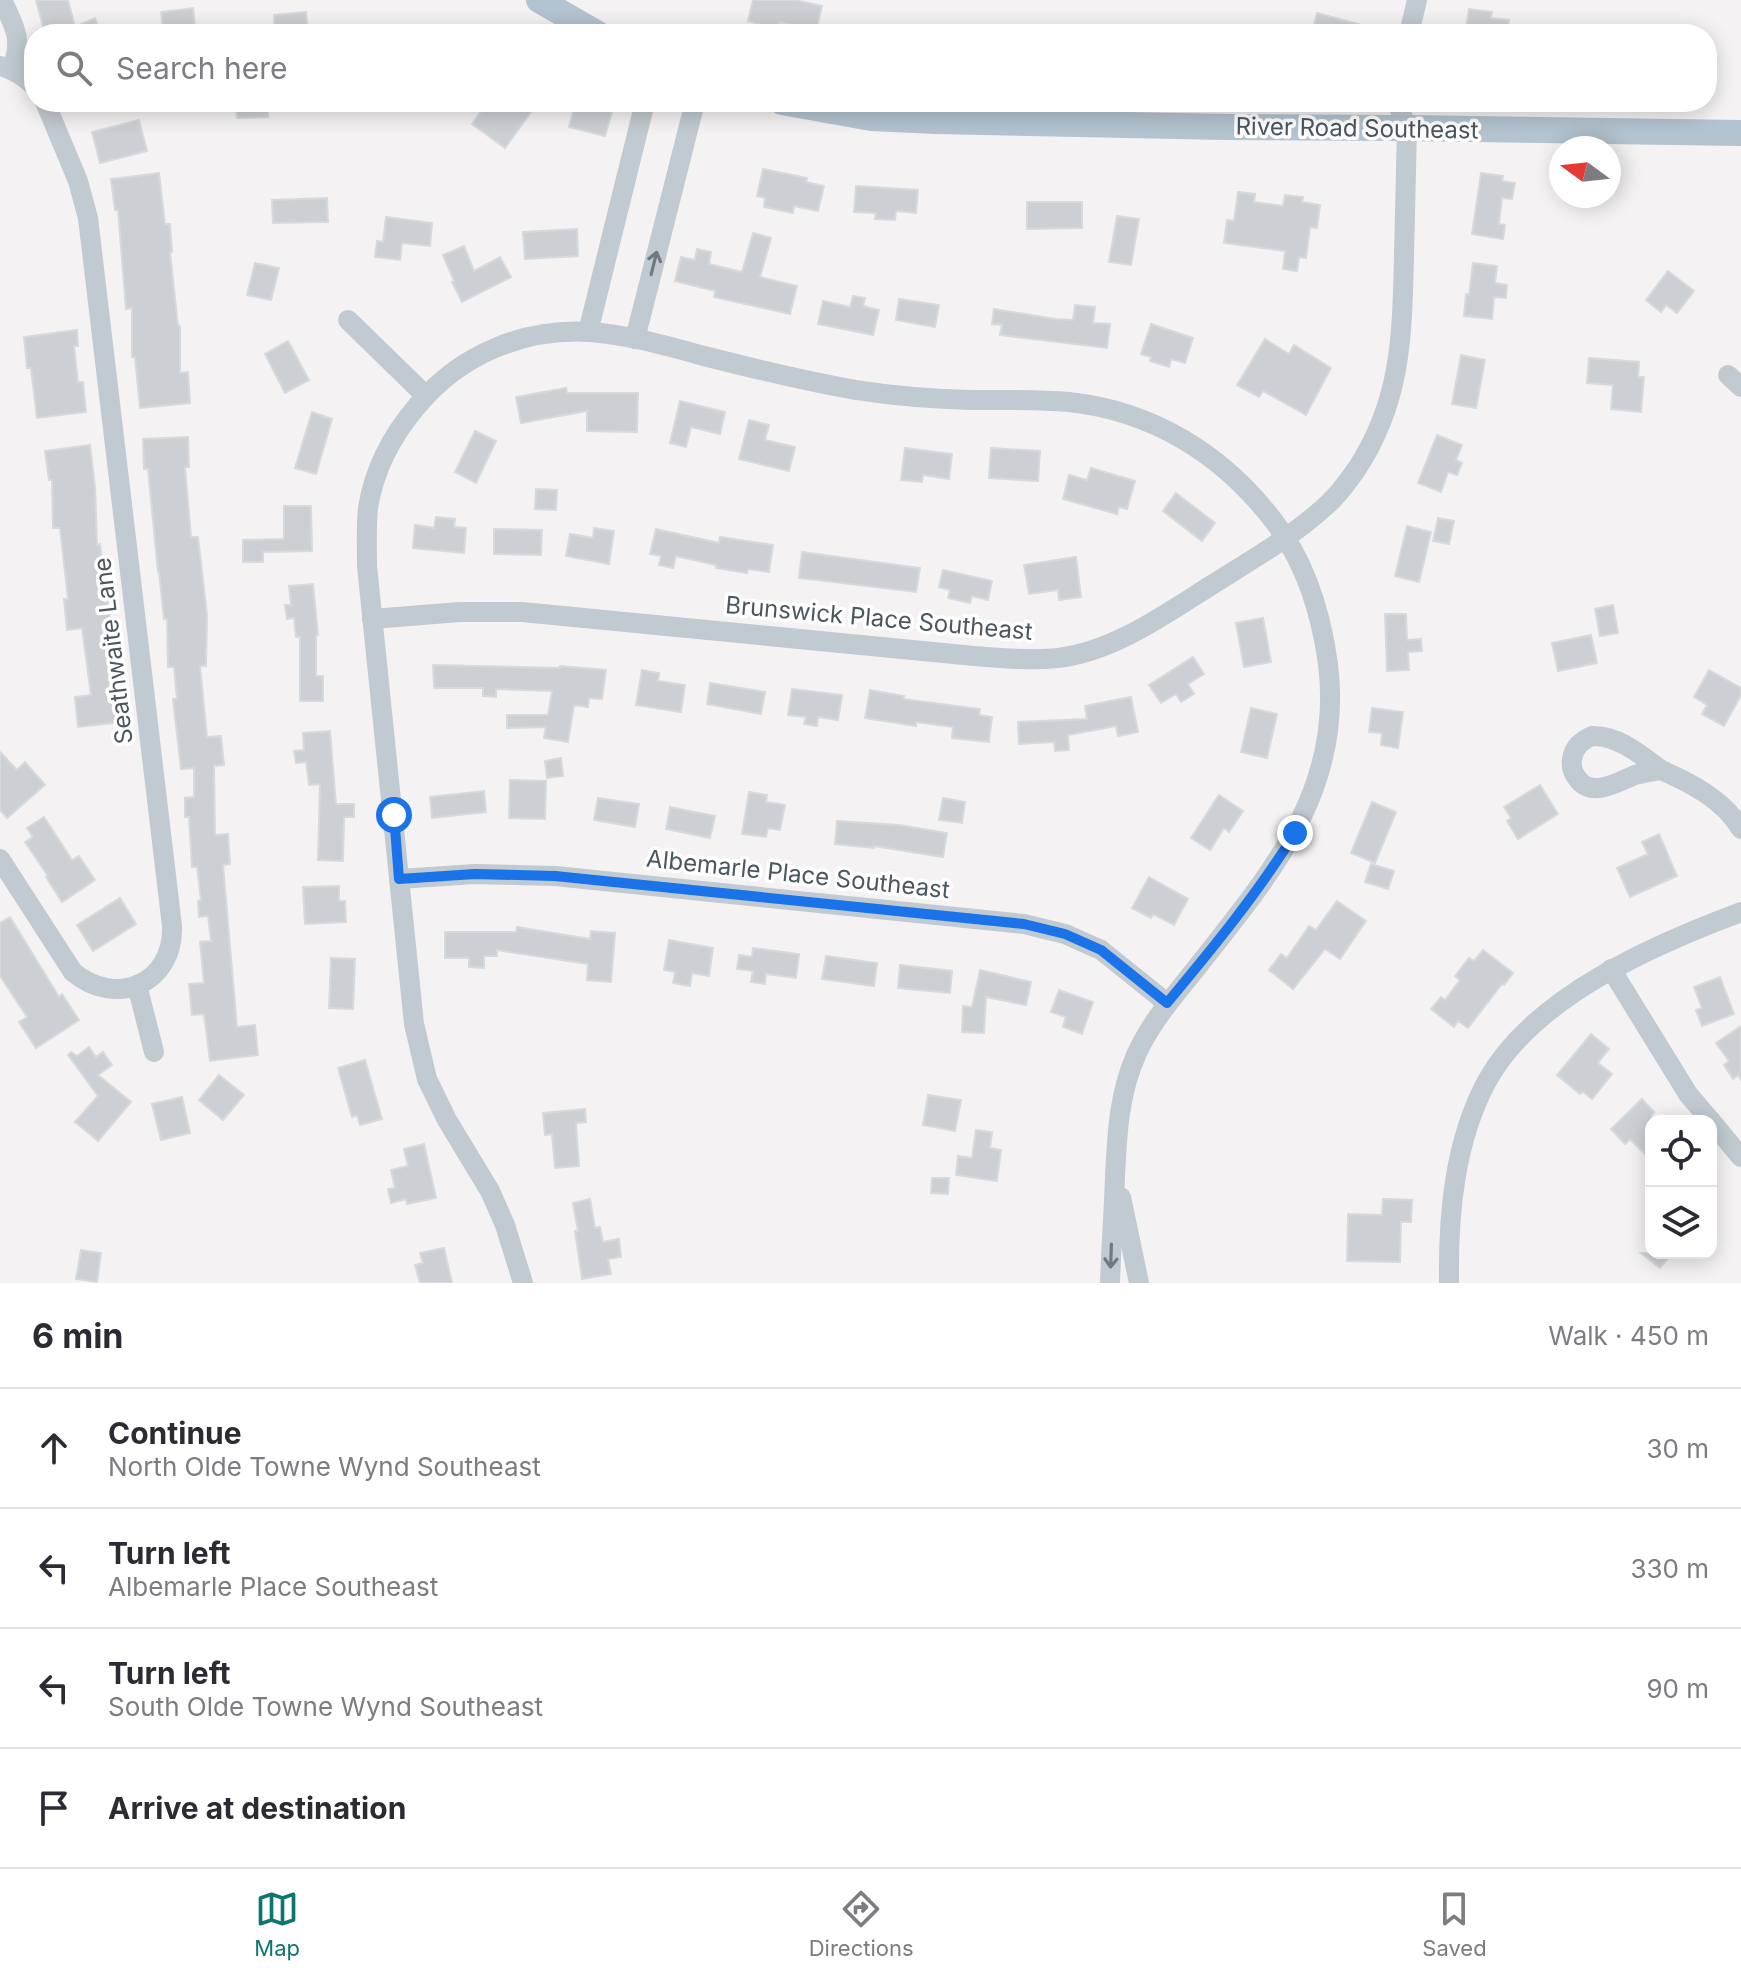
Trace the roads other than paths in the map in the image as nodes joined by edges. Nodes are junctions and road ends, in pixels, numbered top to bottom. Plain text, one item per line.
1 (2, 0) edge
2 (539, 0) edge
3 (1417, 0) edge
4 (581, 24) edge
5 (1411, 24) edge
6 (6, 67) edge
7 (24, 77) edge
8 (49, 112) edge
9 (643, 112) edge
10 (692, 112) edge
11 (838, 112) edge
12 (1401, 112) edge
13 (1407, 128) junction
14 (1741, 133) edge
15 (348, 320) dead end
16 (588, 332) junction
17 (635, 339) junction
18 (426, 396) junction
19 (1286, 538) junction
20 (372, 619) junction
21 (1661, 770) dead end
22 (1741, 829) edge
23 (0, 859) edge
24 (399, 879) junction
25 (1741, 912) edge
26 (1611, 969) junction
27 (137, 985) junction
28 (1167, 1003) junction
29 (154, 1052) dead end
30 (1706, 1115) edge
31 (1717, 1128) edge
32 (1741, 1157) edge
33 (1116, 1173) junction
34 (523, 1283) edge
35 (1110, 1283) edge
36 (1139, 1283) edge
37 (1449, 1283) edge

1 - 6 street
2 - 4 main road
3 - 5 street
6 - 7 street
8 - 27 street, Seathwaite Lane
9 - 16 street
17 -> 10 street
11 - 13 main road, River Road Southeast
12 - 13 street
13 - 14 main road, River Road Southeast
13 - 19 street, Brunswick Place Southeast
15 - 18 street
16 - 17 street
16 - 18 street
17 - 19 street
18 - 20 street
19 - 20 street, Brunswick Place Southeast
19 - 28 street
20 - 24 street
21 - 22 street
23 - 27 street
24 - 28 street, Albemarle Place Southeast
24 - 34 street
25 - 26 street
26 - 30 street
26 - 37 street
27 - 29 street
28 - 33 street
31 - 32 street
33 -> 35 street
33 - 36 street

